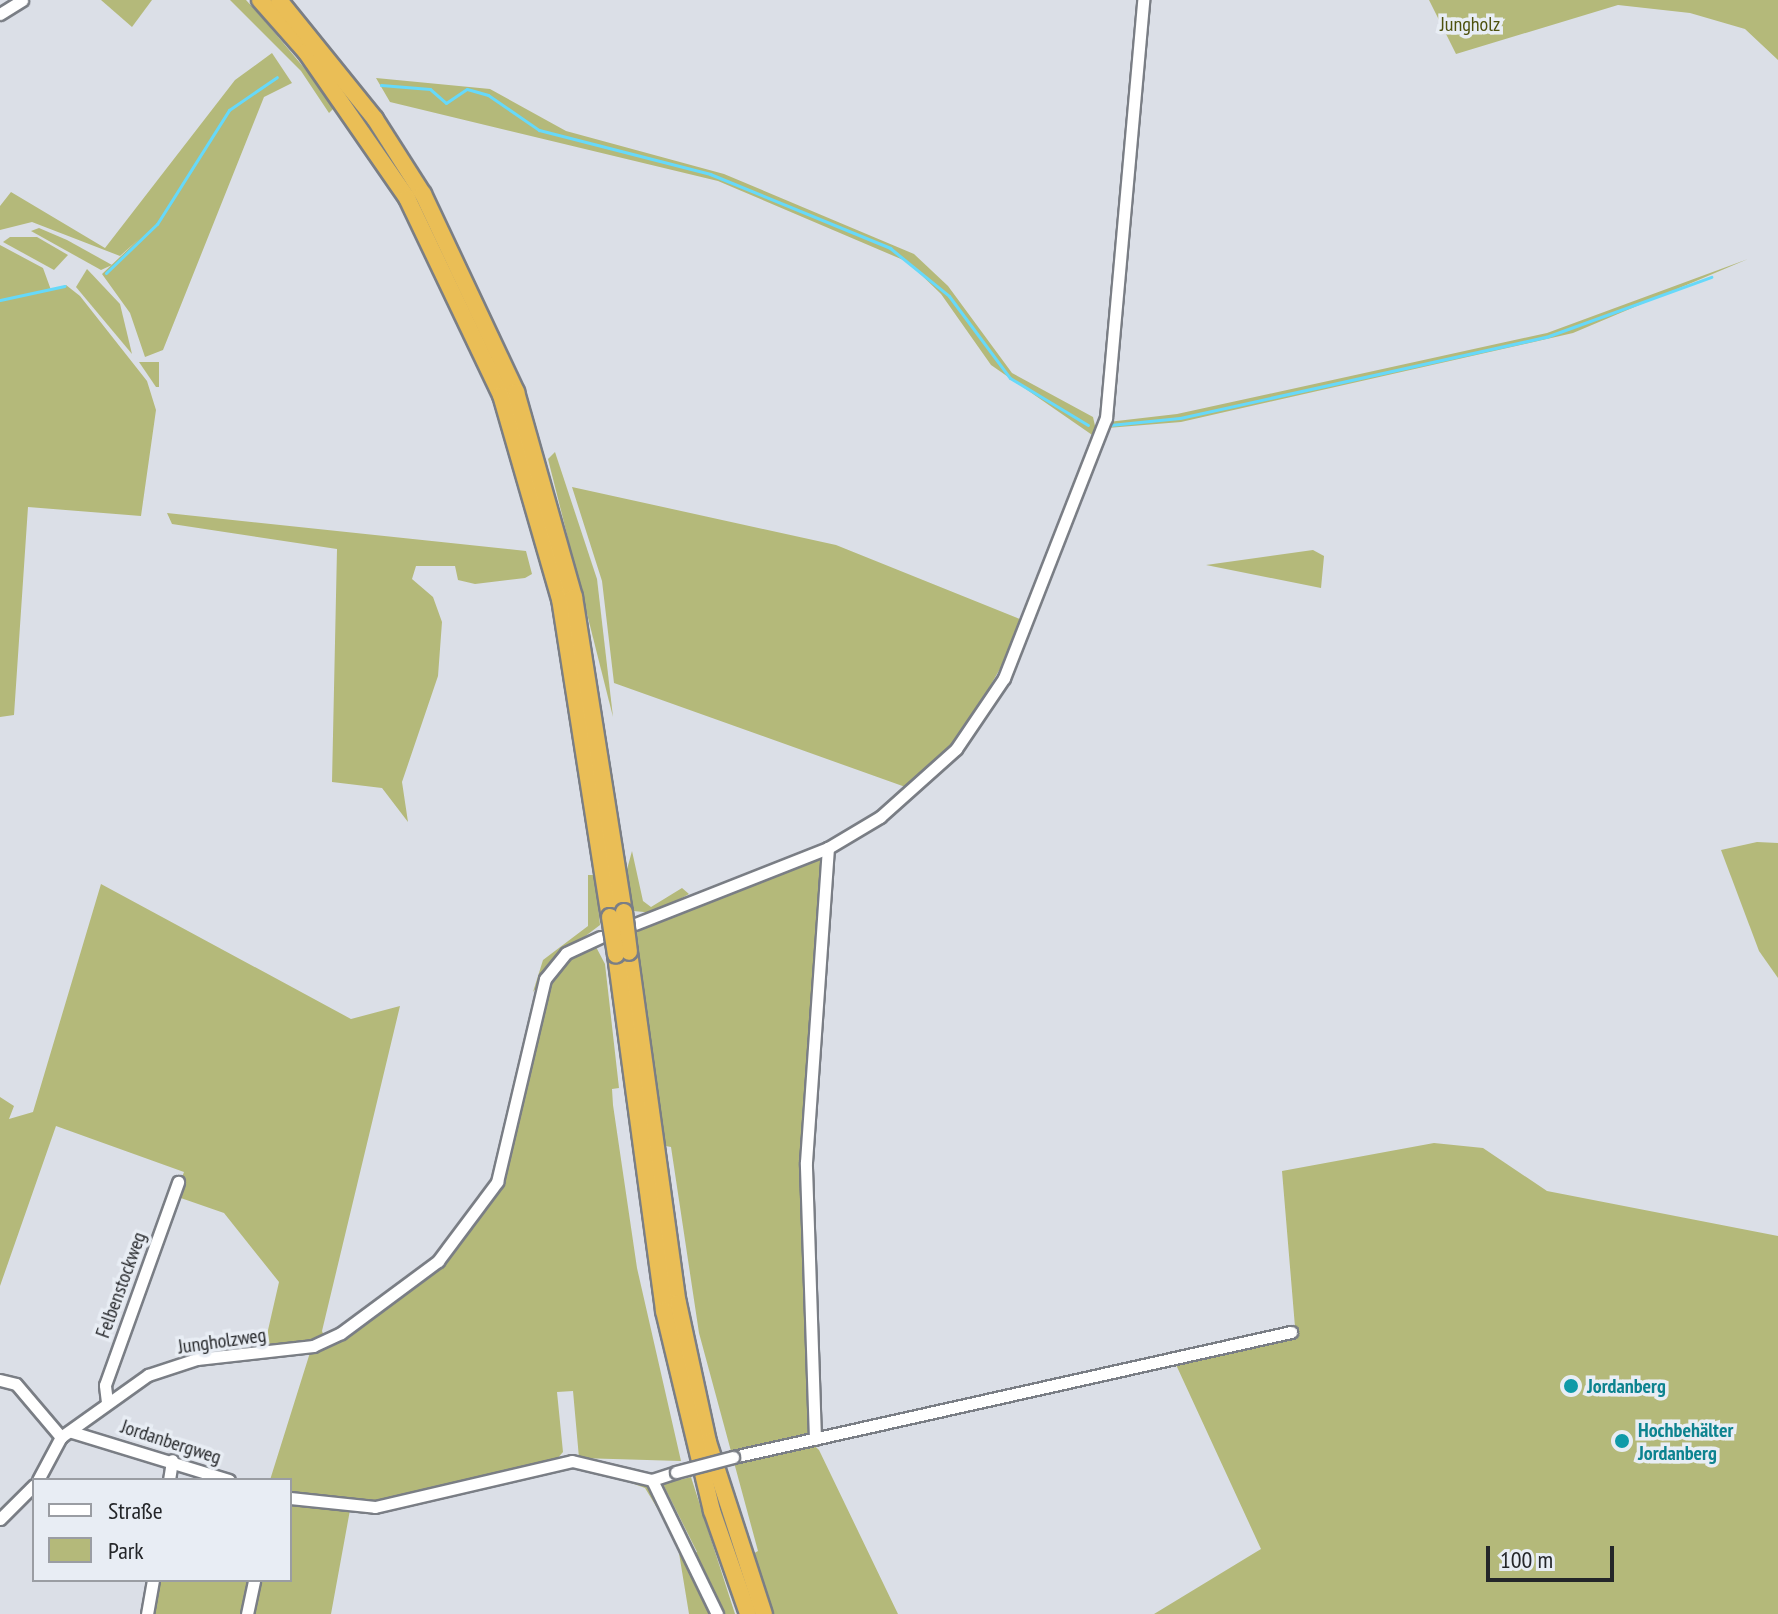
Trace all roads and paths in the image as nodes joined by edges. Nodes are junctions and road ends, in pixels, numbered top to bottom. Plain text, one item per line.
1 (22, 0) edge
2 (260, 0) edge
3 (279, 0) edge
4 (1143, 0) edge
5 (0, 14) edge
6 (828, 848) junction
7 (623, 918) junction
8 (601, 937) dead end
9 (622, 953) junction
10 (178, 1182) dead end
11 (1291, 1332) dead end
12 (0, 1380) edge
13 (107, 1402) junction
14 (93, 1413) junction
15 (66, 1434) junction
16 (102, 1439) junction
17 (815, 1439) junction
18 (172, 1460) junction
19 (39, 1478) edge
20 (169, 1478) edge
21 (223, 1478) edge
22 (652, 1480) junction
23 (32, 1487) edge
24 (292, 1498) edge
25 (0, 1519) edge
26 (153, 1582) edge
27 (254, 1582) edge
28 (147, 1614) edge
29 (247, 1614) edge
30 (717, 1614) edge
31 (748, 1614) edge
32 (764, 1614) edge

1 - 5 street
2 - 7 highway
3 - 7 highway
4 - 6 street
6 - 7 street
6 - 17 street
7 - 9 highway, bridge
8 - 13 street, Jungholzweg
9 - 31 highway
9 - 32 highway
10 - 13 street, Felbenstockweg
11 - 17 street
12 - 15 street
13 - 14 street, Jungholzweg
14 - 15 street, Jungholzweg
14 - 16 street, Jordanbergweg
15 - 16 street, Jordanbergweg
15 - 19 street, Jungholzweg
16 - 18 street, Jordanbergweg
17 - 22 street, bridge
18 - 20 street
18 - 21 street, Jordanbergweg
22 - 24 street
22 - 30 street
23 - 25 street
26 - 28 street
27 - 29 street

